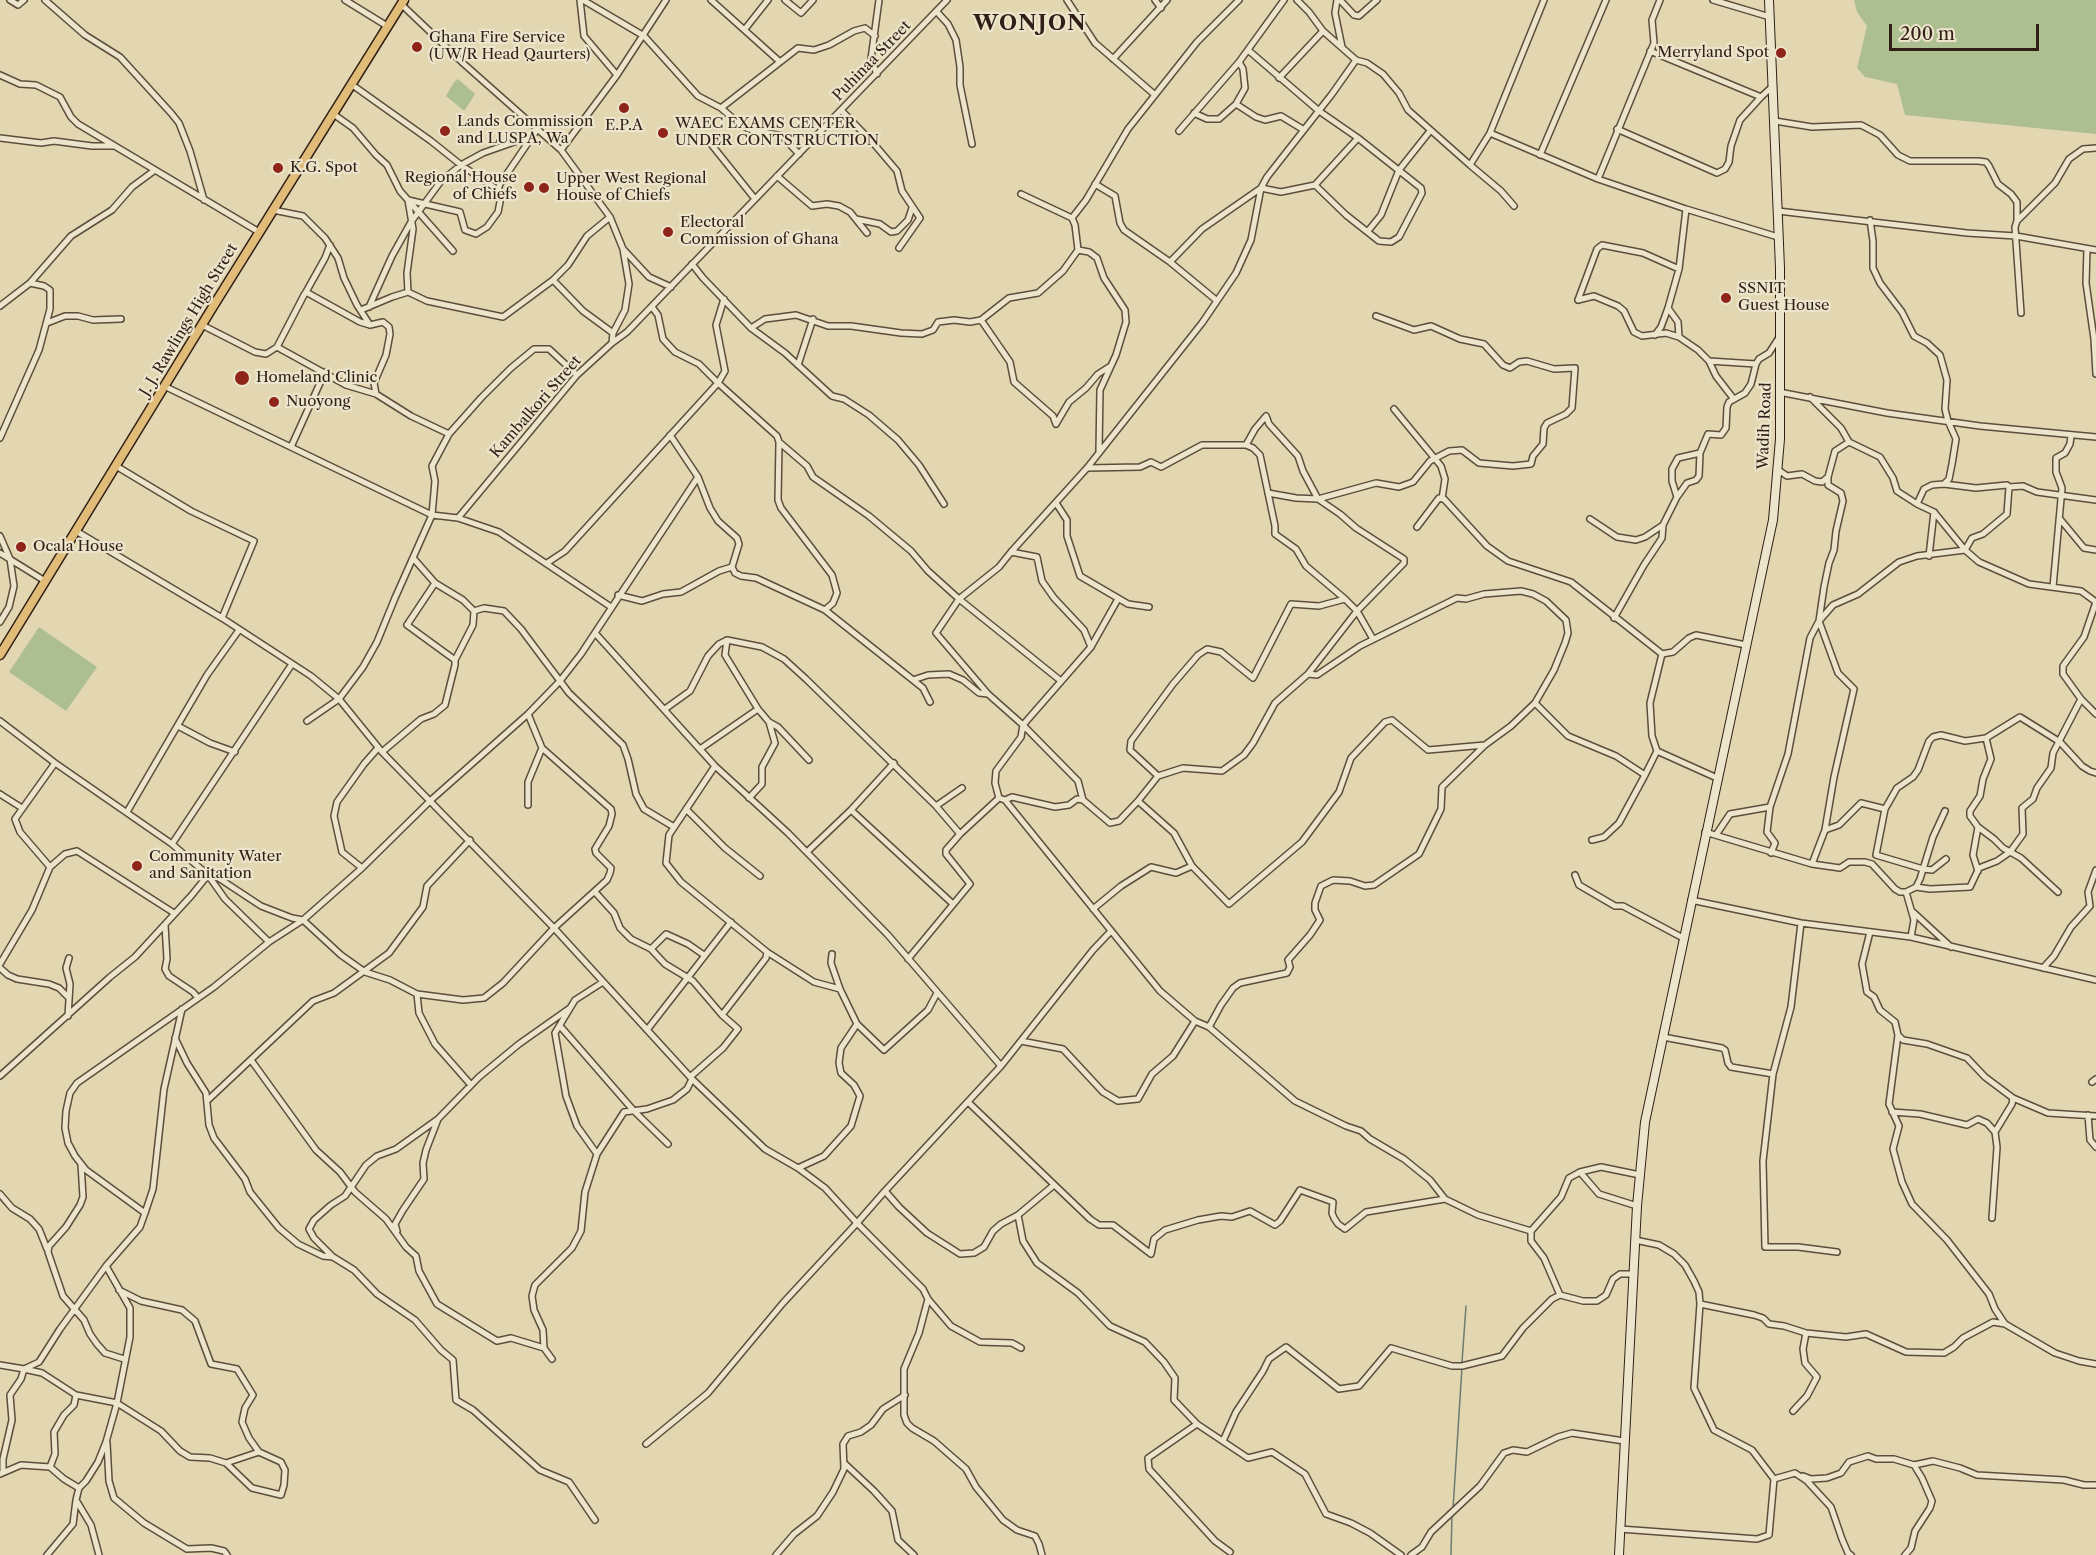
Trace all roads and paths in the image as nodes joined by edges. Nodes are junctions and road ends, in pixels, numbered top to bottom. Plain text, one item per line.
1 (10, 0) edge
2 (24, 0) edge
3 (45, 0) edge
4 (345, 0) edge
5 (581, 0) edge
6 (666, 0) edge
7 (711, 0) edge
8 (768, 0) edge
9 (785, 0) edge
10 (813, 0) edge
11 (947, 0) edge
12 (1067, 0) edge
13 (1155, 0) edge
14 (1167, 0) edge
15 (1239, 0) edge
16 (1284, 0) edge
17 (1297, 0) edge
18 (1339, 0) edge
19 (1377, 0) edge
20 (1544, 0) edge
21 (1606, 0) edge
22 (1660, 0) edge
23 (1713, 0) edge
24 (1769, 0) edge
25 (878, 1) edge
26 (402, 2) edge
27 (1161, 8) junction
28 (937, 12) junction
29 (1770, 17) junction
30 (387, 26) junction
31 (745, 29) junction
32 (1323, 31) junction
33 (644, 36) junction
34 (875, 36) junction
35 (1342, 47) junction
36 (1248, 50) junction
37 (1650, 51) junction
38 (1113, 59) junction
39 (1356, 60) junction
40 (779, 61) junction
41 (1239, 62) junction
42 (877, 74) junction
43 (0, 75) edge
44 (617, 75) junction
45 (1280, 78) junction
46 (351, 84) junction
47 (1774, 85) junction
48 (1155, 95) junction
49 (1761, 97) junction
50 (1236, 104) junction
51 (721, 108) junction
52 (841, 110) junction
53 (1319, 111) junction
54 (332, 113) junction
55 (1194, 113) junction
56 (1775, 121) junction
57 (538, 128) junction
58 (1617, 129) junction
59 (1304, 130) junction
60 (1179, 131) dead end
61 (1430, 131) junction
62 (1490, 133) junction
63 (0, 138) edge
64 (1358, 138) junction
65 (531, 140) junction
66 (711, 144) dead end
67 (972, 144) dead end
68 (116, 146) junction
69 (2096, 148) edge
70 (561, 150) junction
71 (799, 154) junction
72 (1540, 155) junction
73 (461, 165) junction
74 (1470, 165) junction
75 (155, 170) junction
76 (1399, 170) junction
77 (777, 176) junction
78 (1598, 179) junction
79 (1095, 184) junction
80 (1316, 185) junction
81 (1261, 189) junction
82 (498, 190) junction
83 (1021, 194) dead end
84 (755, 199) junction
85 (204, 200) junction
86 (408, 200) junction
87 (426, 205) junction
88 (1514, 206) dead end
89 (912, 208) junction
90 (1686, 209) junction
91 (273, 210) junction
92 (1778, 211) junction
93 (420, 213) junction
94 (610, 217) junction
95 (1072, 218) junction
96 (856, 219) junction
97 (1870, 220) junction
98 (2017, 221) junction
99 (411, 222) junction
100 (1368, 231) junction
101 (259, 232) junction
102 (867, 233) dead end
103 (2016, 236) junction
104 (1778, 237) junction
105 (330, 245) junction
106 (899, 248) dead end
107 (623, 249) junction
108 (2087, 249) junction
109 (1078, 250) junction
110 (2096, 250) edge
111 (453, 251) dead end
112 (1170, 262) junction
113 (692, 264) junction
114 (1679, 269) junction
115 (553, 280) junction
116 (30, 284) junction
117 (671, 286) junction
118 (306, 292) junction
119 (408, 292) junction
120 (724, 299) junction
121 (1216, 300) junction
122 (0, 306) edge
123 (369, 307) junction
124 (652, 307) junction
125 (1668, 308) junction
126 (360, 310) junction
127 (2021, 313) dead end
128 (1376, 316) dead end
129 (121, 319) dead end
130 (813, 319) junction
131 (981, 320) junction
132 (47, 323) junction
133 (202, 325) junction
134 (370, 325) junction
135 (751, 328) junction
136 (613, 333) junction
137 (1655, 335) junction
138 (1780, 335) junction
139 (1679, 337) junction
140 (2095, 339) edge
141 (612, 343) junction
142 (277, 347) junction
143 (1709, 361) junction
144 (1756, 364) junction
145 (798, 365) junction
146 (1109, 367) junction
147 (325, 372) junction
148 (2096, 374) edge
149 (577, 375) junction
150 (718, 383) junction
151 (164, 386) junction
152 (1779, 392) junction
153 (376, 394) junction
154 (1733, 398) junction
155 (1809, 398) junction
156 (1394, 409) dead end
157 (1948, 421) junction
158 (449, 434) junction
159 (670, 435) junction
160 (2071, 436) junction
161 (2096, 437) edge
162 (0, 438) edge
163 (1849, 441) junction
164 (779, 442) junction
165 (1246, 445) junction
166 (291, 447) junction
167 (1099, 452) junction
168 (1700, 453) junction
169 (1435, 459) junction
170 (116, 466) junction
171 (1087, 468) junction
172 (1777, 469) junction
173 (698, 477) junction
174 (1828, 477) junction
175 (1944, 484) junction
176 (2009, 487) junction
177 (1268, 493) junction
178 (1677, 497) junction
179 (2061, 497) junction
180 (1318, 499) junction
181 (1442, 499) junction
182 (2096, 500) edge
183 (1056, 503) junction
184 (944, 504) dead end
185 (1917, 504) junction
186 (1934, 512) junction
187 (432, 515) junction
188 (458, 518) junction
189 (1590, 519) dead end
190 (2060, 519) junction
191 (1663, 525) junction
192 (1417, 527) dead end
193 (76, 531) junction
194 (0, 536) edge
195 (1965, 550) junction
196 (2096, 550) edge
197 (1011, 552) junction
198 (0, 553) edge
199 (1929, 555) junction
200 (10, 559) junction
201 (414, 559) junction
202 (547, 563) junction
203 (732, 567) junction
204 (45, 581) junction
205 (435, 583) junction
206 (2053, 587) junction
207 (618, 596) junction
208 (959, 599) junction
209 (1118, 599) junction
210 (1345, 600) junction
211 (2096, 602) edge
212 (611, 607) junction
213 (1149, 607) dead end
214 (825, 610) junction
215 (474, 611) junction
216 (1357, 611) junction
217 (5, 616) junction
218 (222, 618) junction
219 (1614, 618) junction
220 (1819, 621) junction
221 (0, 622) edge
222 (19, 624) junction
223 (239, 630) junction
224 (595, 633) junction
225 (1373, 639) junction
226 (727, 640) junction
227 (1746, 645) junction
228 (1091, 647) junction
229 (1662, 654) junction
230 (0, 655) edge
231 (455, 660) junction
232 (292, 664) junction
233 (1308, 674) junction
234 (913, 680) junction
235 (560, 681) junction
236 (1060, 681) junction
237 (988, 694) junction
238 (339, 699) junction
239 (2081, 699) junction
240 (930, 702) dead end
241 (1535, 703) junction
242 (665, 709) junction
243 (758, 709) junction
244 (528, 714) junction
245 (2096, 714) edge
246 (0, 721) edge
247 (307, 721) dead end
248 (769, 722) junction
249 (1023, 725) junction
250 (178, 726) junction
251 (1986, 738) junction
252 (2060, 742) junction
253 (1485, 745) junction
254 (542, 748) junction
255 (700, 749) junction
256 (380, 750) junction
257 (1657, 751) junction
258 (236, 752) junction
259 (809, 760) dead end
260 (55, 763) junction
261 (894, 764) junction
262 (715, 766) junction
263 (2096, 773) edge
264 (1645, 775) junction
265 (1158, 776) junction
266 (1717, 778) junction
267 (962, 788) dead end
268 (0, 794) edge
269 (749, 798) junction
270 (1002, 799) junction
271 (431, 800) junction
272 (1083, 800) junction
273 (1138, 801) junction
274 (528, 806) dead end
275 (936, 806) junction
276 (1770, 807) junction
277 (22, 808) junction
278 (686, 809) junction
279 (1885, 809) junction
280 (851, 810) junction
281 (1945, 811) dead end
282 (127, 812) junction
283 (674, 827) junction
284 (1978, 827) junction
285 (1825, 830) junction
286 (1705, 832) junction
287 (960, 834) junction
288 (1716, 835) junction
289 (470, 840) junction
290 (1592, 840) dead end
291 (172, 844) junction
292 (807, 852) junction
293 (2010, 852) junction
294 (1771, 853) junction
295 (1876, 855) junction
296 (1946, 859) dead end
297 (1812, 864) junction
298 (1872, 864) junction
299 (1192, 866) junction
300 (50, 867) junction
301 (362, 868) junction
302 (1923, 869) junction
303 (2096, 870) edge
304 (1978, 871) junction
305 (208, 875) junction
306 (1575, 875) dead end
307 (760, 876) dead end
308 (1916, 887) junction
309 (595, 892) junction
310 (1905, 892) junction
311 (2058, 892) dead end
312 (1691, 900) junction
313 (954, 904) junction
314 (1093, 909) junction
315 (1913, 912) junction
316 (174, 913) junction
317 (303, 920) junction
318 (731, 922) junction
319 (1801, 923) junction
320 (165, 925) junction
321 (554, 928) junction
322 (1112, 931) junction
323 (1870, 932) junction
324 (1911, 937) junction
325 (1683, 938) junction
326 (269, 942) junction
327 (1951, 947) junction
328 (651, 949) junction
329 (767, 952) junction
330 (832, 954) dead end
331 (704, 956) junction
332 (69, 958) dead end
333 (908, 959) junction
334 (0, 964) edge
335 (0, 968) edge
336 (2043, 968) junction
337 (366, 972) junction
338 (687, 977) junction
339 (2096, 980) edge
340 (603, 982) junction
341 (70, 984) junction
342 (59, 988) junction
343 (840, 989) junction
344 (937, 993) junction
345 (417, 994) junction
346 (69, 998) junction
347 (198, 998) junction
348 (570, 1008) junction
349 (182, 1009) junction
350 (722, 1015) junction
351 (68, 1016) junction
352 (1195, 1021) junction
353 (857, 1024) junction
354 (560, 1026) junction
355 (1209, 1027) junction
356 (646, 1030) junction
357 (1898, 1035) junction
358 (1663, 1037) junction
359 (175, 1038) junction
360 (1021, 1041) junction
361 (251, 1060) junction
362 (1001, 1066) junction
363 (1773, 1074) junction
364 (0, 1076) edge
365 (691, 1078) junction
366 (471, 1084) junction
367 (2013, 1098) junction
368 (208, 1100) junction
369 (968, 1102) junction
370 (634, 1111) junction
371 (1892, 1112) junction
372 (2088, 1115) junction
373 (2096, 1116) edge
374 (438, 1119) junction
375 (1995, 1132) junction
376 (668, 1144) dead end
377 (2096, 1148) edge
378 (597, 1154) junction
379 (81, 1164) junction
380 (798, 1168) junction
381 (1580, 1172) junction
382 (1640, 1175) junction
383 (1054, 1185) junction
384 (351, 1187) junction
385 (885, 1191) junction
386 (0, 1194) edge
387 (1445, 1199) junction
388 (1637, 1206) junction
389 (145, 1213) junction
390 (1018, 1215) junction
391 (1992, 1218) dead end
392 (857, 1223) junction
393 (1531, 1231) junction
394 (397, 1232) junction
395 (1635, 1240) junction
396 (48, 1249) junction
397 (1838, 1252) dead end
398 (333, 1257) junction
399 (106, 1266) junction
400 (1634, 1274) junction
401 (119, 1290) junction
402 (1560, 1295) junction
403 (928, 1299) junction
404 (1700, 1304) junction
405 (75, 1310) junction
406 (2005, 1324) junction
407 (1806, 1333) junction
408 (543, 1348) junction
409 (1021, 1348) dead end
410 (124, 1359) junction
411 (552, 1359) dead end
412 (2096, 1364) edge
413 (0, 1365) edge
414 (24, 1369) junction
415 (76, 1395) junction
416 (904, 1395) junction
417 (117, 1403) junction
418 (1793, 1412) dead end
419 (1197, 1424) junction
420 (1223, 1441) junction
421 (1624, 1441) junction
422 (106, 1442) junction
423 (646, 1444) dead end
424 (259, 1452) junction
425 (226, 1463) junction
426 (844, 1463) junction
427 (1914, 1465) junction
428 (50, 1467) junction
429 (2, 1473) edge
430 (1795, 1473) junction
431 (1774, 1479) junction
432 (2096, 1485) edge
433 (80, 1488) junction
434 (76, 1500) junction
435 (595, 1520) dead end
436 (1620, 1529) junction
437 (1230, 1552) dead end
438 (97, 1553) edge
439 (47, 1555) edge
440 (227, 1555) edge
441 (776, 1555) edge
442 (914, 1555) edge
443 (1042, 1555) edge
444 (1401, 1555) edge
445 (1412, 1555) edge
446 (1618, 1555) edge
447 (1851, 1555) edge
448 (1905, 1555) edge

1 - 2 street
3 - 85 street
4 - 30 street
5 - 33 street
5 - 44 street
6 - 33 street
7 - 31 street
8 - 31 street
9 - 10 street
11 - 28 street, Puhinaa Street
12 - 38 street
13 - 27 street
14 - 27 street
15 - 48 street
16 - 36 street
17 - 32 street
18 - 19 street
18 - 35 street
20 - 62 street
21 - 72 street
22 - 37 street
23 - 29 street
24 - 29 street, Wadih Road
25 - 34 street
26 - 30 main road, J. J. Rawlings High Street
26 - 57 street
27 - 38 street
28 - 42 street, Puhinaa Street
28 - 67 street
29 - 47 street, Wadih Road
30 - 46 main road, J. J. Rawlings High Street
31 - 40 street
32 - 35 street
32 - 45 street
33 - 44 street
33 - 51 street
34 - 40 street
34 - 42 street
35 - 39 street
36 - 41 street
36 - 45 street
37 - 49 street
37 - 58 street
38 - 48 street
39 - 53 street
39 - 61 street
40 - 51 street
41 - 50 street
41 - 55 street
42 - 52 street, Puhinaa Street
43 - 68 street
44 - 70 street
45 - 53 street
46 - 54 main road, J. J. Rawlings High Street
46 - 73 street
47 - 49 street
47 - 56 street, Wadih Road
48 - 79 street
49 - 58 street
50 - 55 street
50 - 59 street
51 - 71 street
52 - 71 street, Puhinaa Street
52 - 89 street
53 - 59 street
53 - 64 street
54 - 86 street
54 - 91 main road, J. J. Rawlings High Street
55 - 60 street
56 - 92 street, Wadih Road
56 - 98 street
57 - 65 street
57 - 70 street
58 - 78 street
59 - 81 street
61 - 74 street
61 - 76 street
62 - 72 street
62 - 74 street
63 - 68 street
64 - 76 street
64 - 80 street
65 - 73 street
65 - 82 street
66 - 84 street
68 - 75 street
69 - 98 street
70 - 94 street
71 - 77 street, Puhinaa Street
72 - 78 street
73 - 82 street
73 - 87 street
74 - 88 street
75 - 85 street
75 - 116 street
76 - 100 street
76 - 100 street
77 - 84 street, Puhinaa Street
77 - 96 street
78 - 90 street
79 - 95 street
79 - 112 street
80 - 81 street
80 - 100 street
81 - 112 street
81 - 121 street
82 - 87 street
83 - 95 street
84 - 113 street, Puhinaa Street
85 - 101 street
86 - 87 street
86 - 93 street
86 - 99 street
87 - 93 street
89 - 96 street
89 - 106 street
90 - 104 street
90 - 114 street
91 - 101 main road, J. J. Rawlings High Street
91 - 105 street
92 - 97 street
92 - 104 street, Wadih Road
93 - 99 street
93 - 111 street
94 - 107 street
94 - 115 street
95 - 109 street
96 - 102 street
97 - 103 street
97 - 157 street
98 - 103 street
99 - 119 street
99 - 123 street
101 - 133 main road, J. J. Rawlings High Street
103 - 108 street
103 - 127 street
104 - 138 street, Wadih Road
105 - 118 street
105 - 126 street
107 - 117 street
107 - 136 street
108 - 110 street
108 - 140 street
109 - 131 street
109 - 146 street
112 - 121 street
113 - 117 street, Puhinaa Street
113 - 120 street
114 - 125 street
114 - 137 street
115 - 119 street
115 - 136 street
116 - 122 street
116 - 132 street
117 - 124 street, Puhinaa Street
118 - 134 street
118 - 142 street
119 - 123 street
120 - 135 street
120 - 150 street
121 - 167 street
123 - 126 street
124 - 141 street, Puhinaa Street
124 - 150 street
125 - 137 street
125 - 139 street
126 - 134 street
128 - 169 street
129 - 132 street
130 - 131 street
130 - 135 street
130 - 145 street
131 - 146 street
132 - 162 street
133 - 142 street
133 - 151 main road, J. J. Rawlings High Street
134 - 153 street
135 - 145 street
136 - 141 street
137 - 139 street
138 - 144 street
138 - 152 street, Wadih Road
139 - 143 street
140 - 148 street
141 - 149 street, Kambalkori Street
142 - 147 street
143 - 144 street
143 - 154 street
144 - 154 street
145 - 184 street
146 - 167 street
147 - 153 street
147 - 166 street
149 - 158 street
149 - 188 street, Kambalkori Street
150 - 159 street
150 - 164 street
151 - 166 street
151 - 170 main road, J. J. Rawlings High Street
152 - 155 street
152 - 172 street, Wadih Road
153 - 158 street
154 - 168 street
155 - 157 street
155 - 163 street
156 - 169 street
157 - 160 street
157 - 175 street
158 - 187 street
159 - 173 street
159 - 202 street
160 - 161 street
160 - 179 street
163 - 174 street
163 - 185 street
164 - 208 street
164 - 214 street
165 - 171 street
165 - 177 street
165 - 180 street
166 - 187 street
167 - 171 street
168 - 178 street
168 - 178 street
169 - 180 street
169 - 181 street
170 - 193 main road, J. J. Rawlings High Street
170 - 218 street
171 - 183 street
172 - 174 street
172 - 227 street, Wadih Road
173 - 203 street
173 - 207 street
174 - 220 street
175 - 176 street
175 - 185 street
176 - 179 street
176 - 195 street
177 - 180 street
177 - 210 street
178 - 191 street
179 - 182 street
179 - 190 street
180 - 216 street
181 - 192 street
181 - 219 street
183 - 197 street
183 - 209 street
185 - 186 street
186 - 195 street
186 - 199 street
187 - 188 street
187 - 201 street
188 - 202 street
189 - 191 street
190 - 196 street
190 - 206 street
191 - 219 street
193 - 204 main road, J. J. Rawlings High Street
193 - 218 street
194 - 200 street
195 - 199 street
195 - 206 street
197 - 208 street
197 - 228 street
198 - 200 street
199 - 220 street
200 - 204 street
200 - 217 street
201 - 205 street
201 - 238 street
202 - 212 street
203 - 207 street
203 - 214 street
204 - 222 main road, J. J. Rawlings High Street
205 - 215 street
205 - 231 street
206 - 211 street
207 - 212 street
208 - 236 street
208 - 237 street
209 - 213 street
209 - 228 street
210 - 216 street
210 - 265 street
211 - 239 street
212 - 224 street
214 - 234 street
215 - 231 street
215 - 235 street
216 - 225 street
216 - 233 street
217 - 221 street
217 - 222 street
218 - 223 street
219 - 229 street
220 - 276 street
220 - 285 street
222 - 230 main road, J. J. Rawlings High Street
223 - 232 street
223 - 250 street
224 - 235 street
224 - 242 street
225 - 233 street
225 - 241 street
226 - 242 street
226 - 243 street
226 - 261 street
227 - 229 street
227 - 266 street, Wadih Road
228 - 236 street
229 - 257 street
231 - 256 street
232 - 238 street
232 - 258 street
233 - 265 street
234 - 237 street
234 - 240 street
235 - 244 street
235 - 283 street
236 - 249 street
237 - 249 street
238 - 247 street
238 - 256 street
239 - 245 street
239 - 252 street
241 - 253 street
241 - 264 street
242 - 255 street
243 - 248 street
243 - 255 street
244 - 254 street
244 - 271 street
246 - 260 street
248 - 259 street
248 - 269 street
249 - 270 street
249 - 272 street
250 - 258 street
250 - 282 street
251 - 252 street
251 - 279 street
251 - 284 street
252 - 263 street
252 - 293 street
253 - 299 street
253 - 355 street
254 - 274 street
254 - 309 street
255 - 262 street
256 - 271 street
256 - 301 street
257 - 264 street
257 - 266 street
258 - 291 street
260 - 277 street
260 - 282 street
261 - 275 street
261 - 280 street
262 - 269 street
262 - 278 street
264 - 290 street
265 - 273 street
266 - 286 street, Wadih Road
267 - 275 street
268 - 277 street
269 - 292 street
270 - 272 street
270 - 287 street
270 - 314 street
271 - 289 street
271 - 301 street
272 - 273 street
273 - 299 street
275 - 287 street
276 - 288 street
276 - 294 street
277 - 300 street
278 - 283 street
278 - 307 street
279 - 285 street
279 - 295 street
280 - 292 street
280 - 313 street
281 - 302 street
282 - 291 street
283 - 318 street
284 - 293 street
284 - 304 street
285 - 297 street
286 - 288 street
286 - 312 street, Wadih Road
287 - 313 street
288 - 294 street
289 - 321 street
289 - 337 street
291 - 305 street
292 - 333 street
293 - 304 street
293 - 311 street
294 - 297 street
295 - 298 street
295 - 302 street
296 - 302 street
297 - 298 street
298 - 310 street
299 - 314 street
300 - 316 street
300 - 334 street
301 - 317 street
302 - 308 street
303 - 336 street
304 - 308 street
305 - 316 street
305 - 317 street
305 - 326 street
306 - 325 street
308 - 310 street
309 - 321 street
309 - 328 street
310 - 315 street
312 - 319 street
312 - 325 street, Wadih Road
313 - 333 street
314 - 322 street
315 - 324 street
315 - 327 street
316 - 320 street
317 - 326 street
317 - 337 street
318 - 329 street
318 - 331 street
319 - 323 street
319 - 363 street
320 - 347 street
320 - 351 street
321 - 340 street
321 - 345 street
322 - 352 street
322 - 360 street
323 - 324 street
323 - 357 street
324 - 327 street
325 - 358 street, Wadih Road
326 - 347 street
327 - 336 street
328 - 331 street
328 - 338 street
329 - 343 street
329 - 350 street
330 - 343 street
331 - 338 street
332 - 341 street
333 - 344 street
335 - 342 street
336 - 339 street
337 - 345 street
337 - 361 street
338 - 350 street
338 - 356 street
340 - 348 street
340 - 356 street
341 - 342 street
341 - 346 street
342 - 346 street
343 - 353 street
344 - 353 street
344 - 362 street
345 - 366 street
346 - 351 street
347 - 349 street
348 - 354 street
348 - 366 street
349 - 359 street
349 - 379 street
350 - 365 street
351 - 364 street
352 - 355 street
352 - 360 street
353 - 380 street
354 - 370 street
354 - 378 street
355 - 387 street
356 - 365 street
357 - 367 street
357 - 371 street
358 - 363 street
358 - 382 street, Wadih Road
359 - 368 street
359 - 389 street
360 - 362 street
361 - 368 street
361 - 384 street
362 - 369 street
363 - 397 street
365 - 370 street
365 - 380 street
366 - 374 street
367 - 372 street
367 - 375 street
368 - 398 street
369 - 383 street
369 - 385 street
370 - 376 street
370 - 378 street
371 - 375 street
371 - 406 street
372 - 373 street
372 - 377 street
374 - 384 street
374 - 394 street
375 - 391 street
378 - 408 street
379 - 389 street
379 - 396 street
380 - 392 street
381 - 382 street
381 - 388 street
381 - 393 street
382 - 388 street, Wadih Road
383 - 387 street
383 - 390 street
384 - 394 street
384 - 398 street
385 - 390 street
385 - 392 street
386 - 396 street
387 - 393 street
388 - 395 street, Wadih Road
389 - 399 street
390 - 419 street
392 - 403 street
392 - 423 street
393 - 402 street
394 - 408 street
395 - 400 street, Wadih Road
395 - 404 street
396 - 405 street
398 - 435 street
399 - 401 street
399 - 405 street
400 - 402 street
400 - 421 street, Wadih Road
401 - 410 street
401 - 424 street
402 - 420 street
403 - 409 street
403 - 416 street
404 - 407 street
404 - 431 street
405 - 410 street
405 - 414 street
406 - 407 street
406 - 412 street
407 - 418 street
408 - 411 street
410 - 417 street
413 - 414 street
414 - 415 street
414 - 429 street
415 - 417 street
415 - 428 street
416 - 426 street
416 - 443 street
417 - 422 street
417 - 425 street
419 - 420 street
419 - 437 street
420 - 444 street
421 - 436 street, Wadih Road
421 - 445 street
422 - 433 street
422 - 440 street
424 - 425 street
424 - 425 street
426 - 441 street
426 - 442 street
427 - 430 street
427 - 432 street
427 - 448 street
428 - 429 street
428 - 433 street
430 - 431 street
430 - 447 street
431 - 436 street
433 - 434 street
434 - 438 street
434 - 439 street
436 - 446 street, Wadih Road

